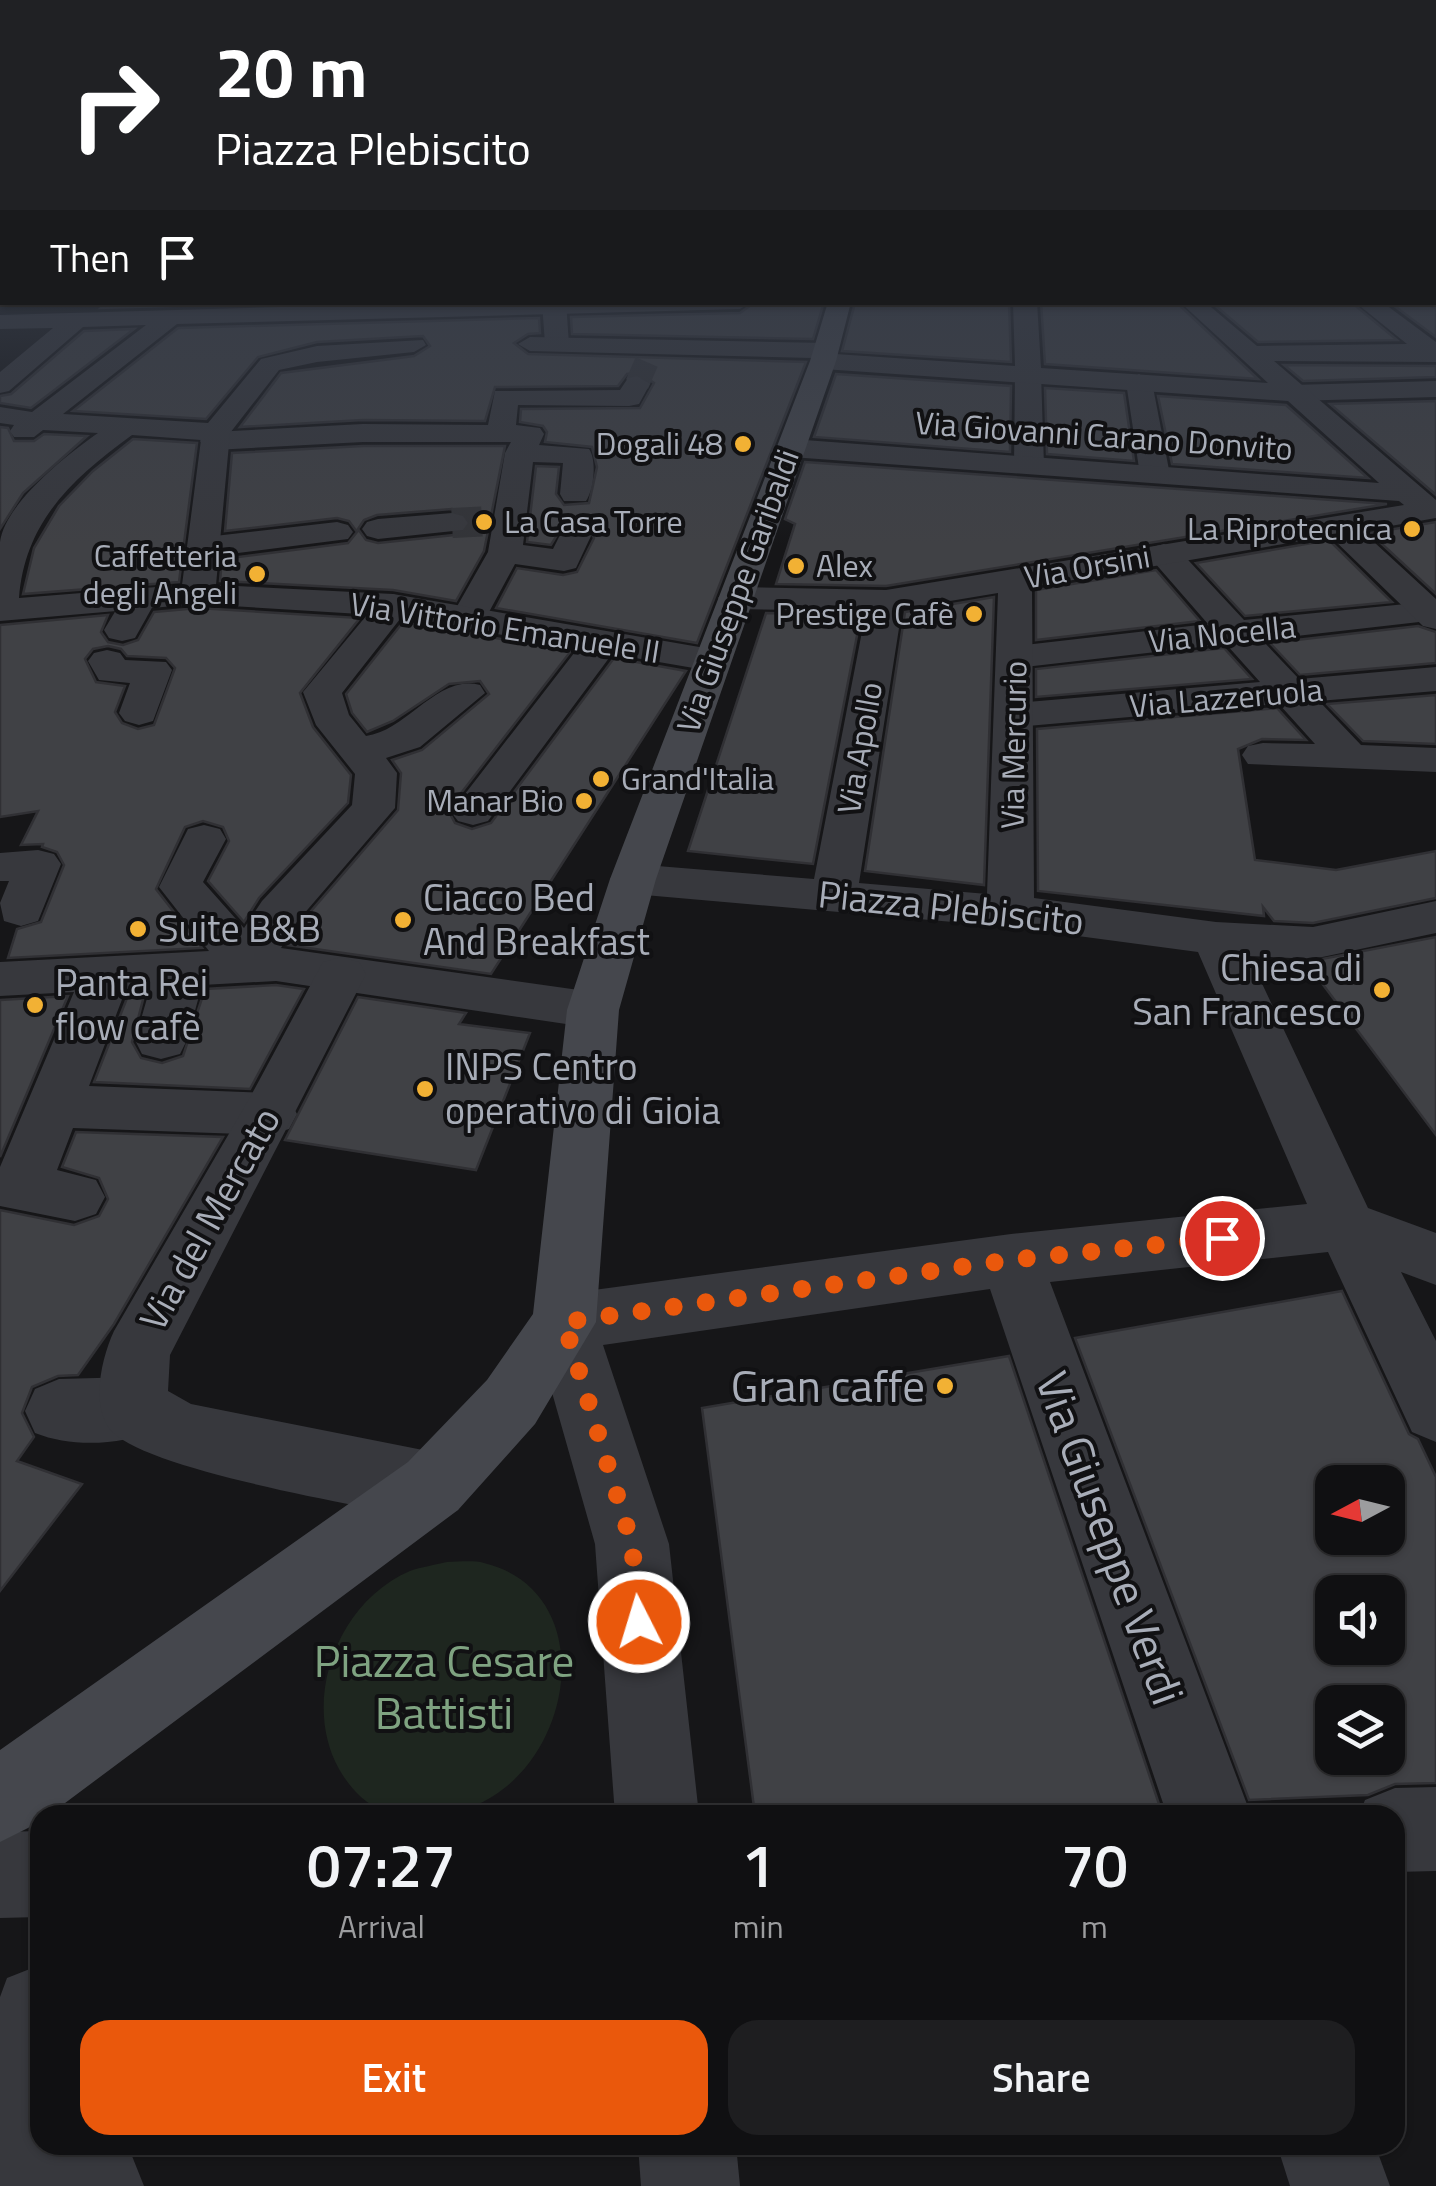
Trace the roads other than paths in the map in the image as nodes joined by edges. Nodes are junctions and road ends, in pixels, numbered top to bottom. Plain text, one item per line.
1 (51, 342) edge
2 (140, 342) edge
3 (551, 342) edge
4 (828, 342) edge
5 (1027, 342) edge
6 (1235, 342) edge
7 (1334, 342) edge
8 (443, 344) dead end
9 (557, 344) joint
10 (1346, 352) junction
11 (1435, 352) edge
12 (1248, 354) junction
13 (824, 356) junction
14 (1028, 374) junction
15 (1139, 382) junction
16 (636, 384) dead end
17 (0, 385) edge
18 (1436, 390) edge
19 (1294, 393) junction
20 (370, 399) dead end
21 (0, 415) edge
22 (38, 421) junction
23 (1363, 421) dead end
24 (1326, 422) junction
25 (127, 426) junction
26 (440, 433) junction
27 (215, 436) junction
28 (349, 443) junction
29 (511, 444) junction
30 (0, 448) edge
31 (791, 448) junction
32 (430, 466) dead end
33 (1029, 466) junction
34 (1155, 475) junction
35 (575, 494) dead end
36 (1425, 504) edge
37 (452, 523) tunnel mouth
38 (1335, 523) junction
39 (391, 526) dead end
40 (337, 532) dead end
41 (575, 536) dead end
42 (206, 546) junction
43 (506, 552) junction
44 (1164, 554) junction
45 (1015, 580) junction
46 (198, 594) junction
47 (140, 596) junction
48 (736, 598) junction
49 (886, 601) junction
50 (1427, 602) edge
51 (392, 605) junction
52 (0, 610) edge
53 (469, 617) junction
54 (1234, 633) junction
55 (603, 640) junction
56 (1016, 657) junction
57 (711, 660) junction
58 (1436, 679) edge
59 (1292, 692) junction
60 (466, 693) dead end
61 (138, 714) dead end
62 (1016, 716) junction
63 (361, 752) junction
64 (1263, 755) dead end
65 (1349, 757) junction
66 (1436, 760) edge
67 (473, 812) dead end
68 (191, 866) dead end
69 (0, 867) edge
70 (633, 879) junction
71 (834, 895) junction
72 (1010, 911) junction
73 (1436, 917) edge
74 (1216, 938) junction
75 (0, 964) edge
76 (246, 964) junction
77 (181, 968) junction
78 (108, 972) junction
79 (341, 974) junction
80 (0, 980) edge
81 (593, 1010) junction
82 (161, 1040) dead end
83 (54, 1106) junction
84 (269, 1114) junction
85 (75, 1197) dead end
86 (1346, 1225) junction
87 (1436, 1259) edge
88 (1011, 1260) junction
89 (564, 1322) junction
90 (134, 1408) junction
91 (1436, 1410) edge
92 (59, 1411) dead end
93 (432, 1486) junction
94 (0, 1800) edge
95 (657, 1805) edge
96 (1204, 1805) edge
97 (1436, 1828) edge
98 (1405, 1830) edge
99 (30, 1874) edge
100 (0, 1876) edge
101 (43, 2155) edge
102 (688, 2155) edge
103 (1329, 2155) edge
104 (44, 2183) edge
105 (690, 2186) edge
106 (1340, 2186) edge

1 - 17 street
2 - 22 street
3 - 9 street
4 - 13 main road, Via Giuseppe Garibaldi
5 - 14 street
6 - 12 street
7 - 10 street
8 - 27 street
9 - 13 street
10 - 11 street
10 - 12 street
12 - 19 street
13 - 14 street
13 - 31 main road, Via Giuseppe Garibaldi
14 - 15 street
14 - 33 street
15 - 19 street
15 - 34 street
16 - 29 street
18 - 19 street
19 - 24 street
20 - 28 street
21 - 22 street
22 - 25 street
22 - 30 street
23 - 24 street
24 - 36 street
25 - 27 street
25 - 52 street
26 - 28 street
26 - 29 street
26 - 32 street
27 - 28 street
27 - 42 street
29 - 35 street
29 - 43 street
31 - 33 street, Via Giovanni Carano Donvito
31 - 48 main road, Via Giuseppe Garibaldi
33 - 34 street, Via Giovanni Carano Donvito
34 - 36 street, Via Giovanni Carano Donvito
36 - 38 street, Via Orsini
37 - 39 street
38 - 44 street, Via Orsini
38 - 50 street
40 - 42 street
41 - 43 street
42 - 46 street
43 - 53 street
44 - 45 street, Via Orsini
44 - 54 street
45 - 49 street, Via Orsini
45 - 56 street, Via Mercurio
46 - 47 street, Via Vittorio Emanuele II
46 - 51 street, Via Vittorio Emanuele II
47 - 52 street, Via Vittorio Emanuele II
47 - 61 street
48 - 49 street, Via Orsini
48 - 57 main road, Via Giuseppe Garibaldi
49 - 71 street, Via Apollo
50 - 54 street, Via Nocella
51 - 53 street, Via Vittorio Emanuele II
51 - 63 street
53 - 55 street, Via Vittorio Emanuele II
54 - 56 street, Via Nocella
54 - 59 street
55 - 57 street, Via Vittorio Emanuele II
55 - 67 street
56 - 62 street, Via Mercurio
57 - 70 main road, Via Giuseppe Garibaldi
58 - 59 street, Via Lazzeruola
59 - 62 street, Via Lazzeruola
59 - 65 street
60 - 63 street
62 - 72 street, Via Mercurio
63 - 76 street
64 - 65 street
65 - 66 street
68 - 76 street
69 - 75 street
70 - 71 street, Piazza Plebiscito
70 - 81 main road
71 - 72 street, Piazza Plebiscito
72 - 74 street, Piazza Plebiscito
73 - 74 street, Piazza Plebiscito
74 - 86 street
76 - 77 street
76 - 79 street
77 - 78 street
77 - 82 street
78 - 80 street
78 - 83 street
79 - 81 street
79 - 84 street, Via del Mercato
81 - 89 main road
83 - 84 street
83 - 85 street
84 - 90 street, Via del Mercato
86 - 87 street
86 - 88 street
86 - 91 street
88 - 89 street
88 - 96 street, Via Giuseppe Verdi
89 - 93 main road
89 - 95 street
90 - 92 street
90 - 93 street
93 - 94 main road
97 - 98 street
99 - 100 street
101 - 104 street
102 - 105 street
103 - 106 street

